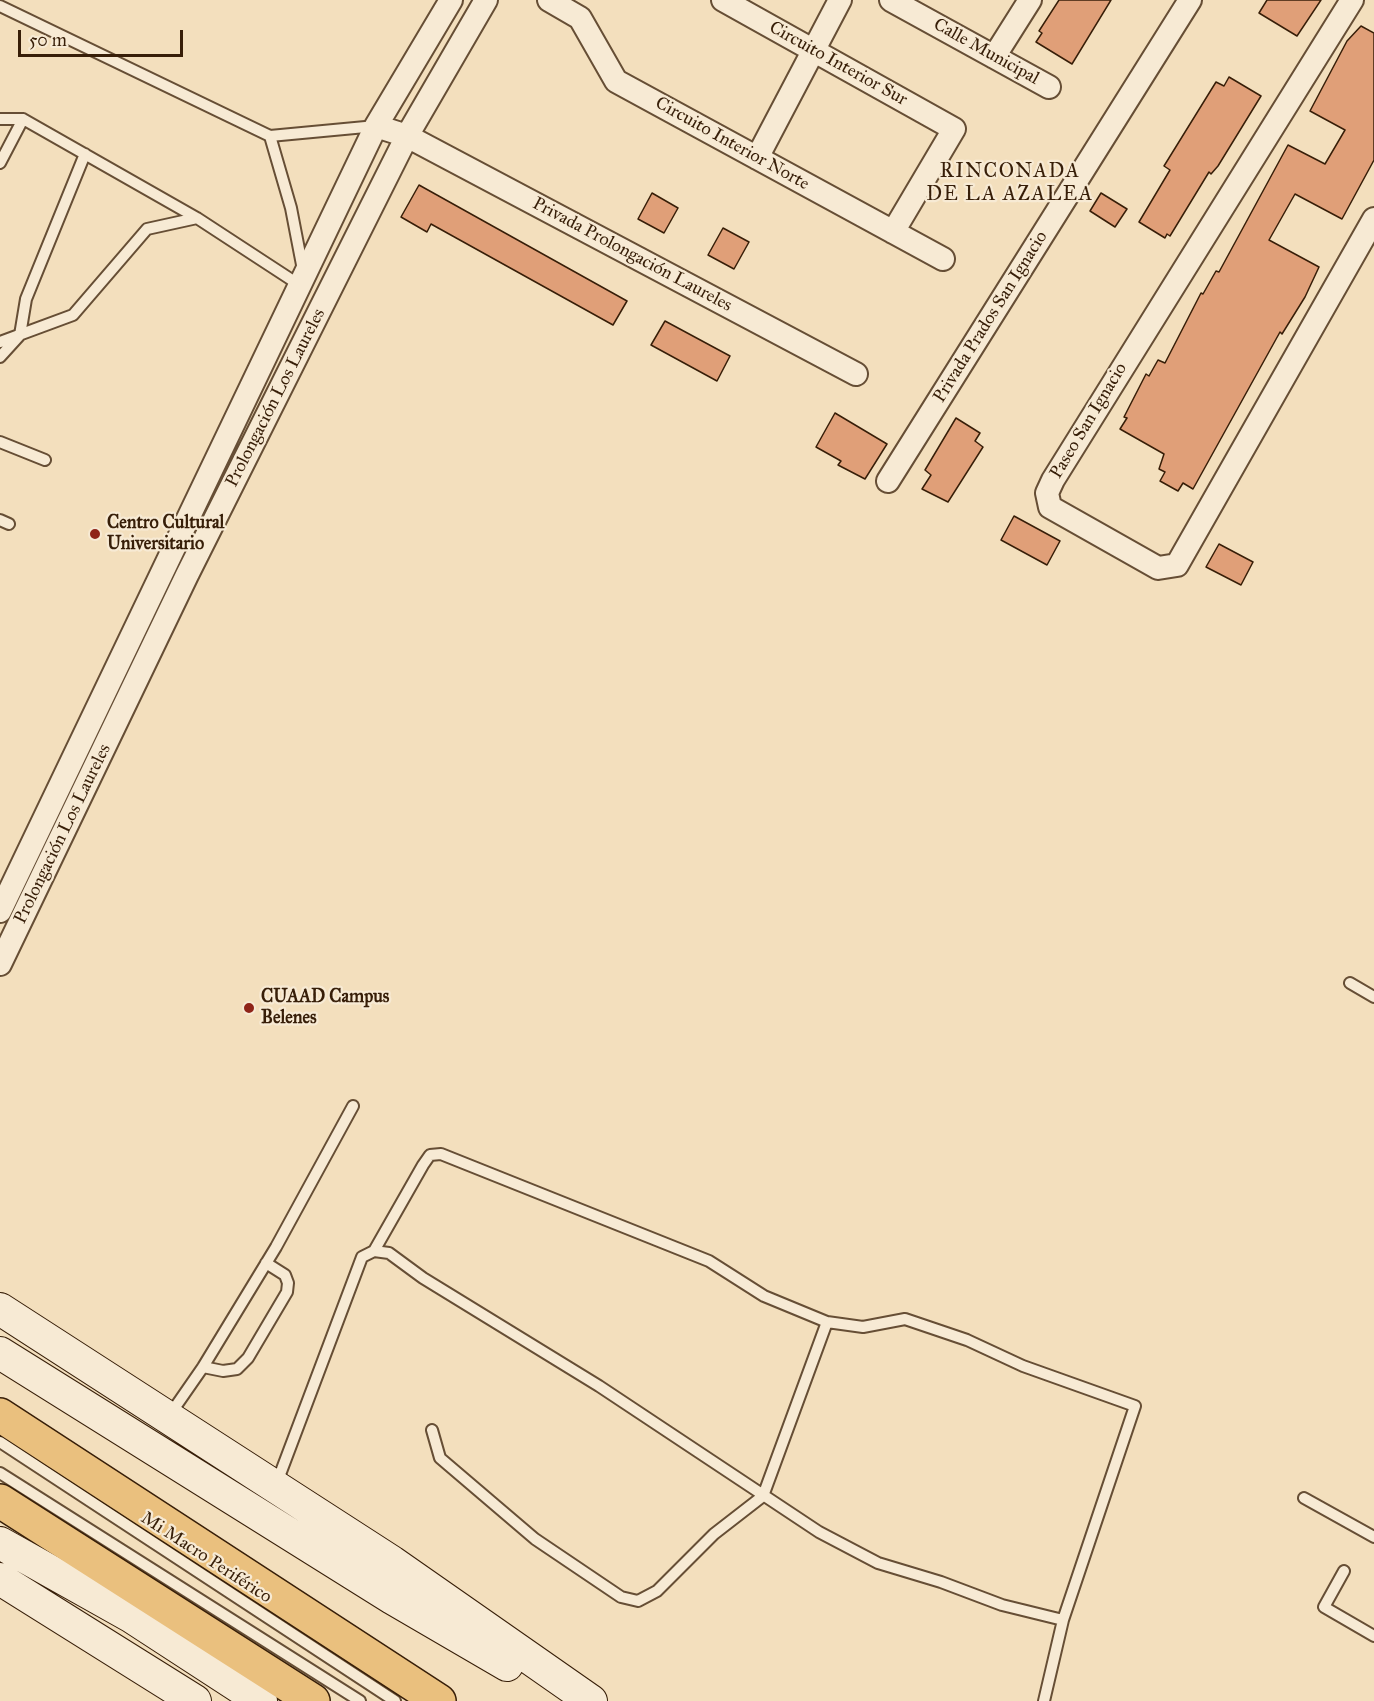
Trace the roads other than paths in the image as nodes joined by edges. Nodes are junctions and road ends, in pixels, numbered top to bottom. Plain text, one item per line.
1 (451, 0) edge
2 (486, 0) edge
3 (549, 0) edge
4 (723, 0) edge
5 (840, 0) edge
6 (891, 0) edge
7 (1030, 0) edge
8 (1190, 0) edge
9 (1352, 0) edge
10 (0, 6) edge
11 (585, 9) edge
12 (814, 51) junction
13 (994, 57) junction
14 (1049, 87) dead end
15 (23, 119) junction
16 (0, 120) edge
17 (376, 126) junction
18 (270, 136) junction
19 (407, 136) junction
20 (85, 154) junction
21 (757, 158) junction
22 (0, 164) edge
23 (197, 218) junction
24 (1374, 219) edge
25 (893, 232) junction
26 (943, 259) dead end
27 (300, 278) junction
28 (20, 335) junction
29 (0, 342) edge
30 (0, 357) edge
31 (856, 374) dead end
32 (0, 442) edge
33 (45, 460) dead end
34 (888, 481) dead end
35 (165, 564) junction
36 (188, 575) junction
37 (0, 911) edge
38 (0, 964) edge
39 (1350, 983) dead end
40 (1374, 997) edge
41 (353, 1106) dead end
42 (374, 1251) junction
43 (266, 1263) junction
44 (0, 1309) edge
45 (827, 1322) junction
46 (0, 1353) edge
47 (203, 1367) junction
48 (0, 1415) edge
49 (169, 1416) junction
50 (432, 1430) dead end
51 (0, 1442) edge
52 (0, 1473) edge
53 (276, 1486) junction
54 (763, 1496) junction
55 (1304, 1498) dead end
56 (0, 1501) edge
57 (1374, 1537) edge
58 (0, 1543) edge
59 (1344, 1571) dead end
60 (0, 1579) edge
61 (1063, 1620) junction
62 (1372, 1631) edge
63 (584, 1696) edge
64 (195, 1701) edge
65 (261, 1701) edge
66 (313, 1701) edge
67 (360, 1701) edge
68 (394, 1701) edge
69 (439, 1701) edge
70 (1044, 1701) edge

1 - 17 street, Prolongación Los Laureles
2 - 19 street, Prolongación Los Laureles
3 - 11 street, Circuito Interior Norte
4 - 12 street, Circuito Interior Sur
5 - 12 street
6 - 13 street, Calle Municipal
7 - 13 street
8 - 34 street, Privada Prados San Ignacio
9 - 24 street, Paseo San Ignacio
10 - 18 lane
11 - 21 street, Circuito Interior Norte
12 - 21 street
12 - 25 street, Circuito Interior Sur
13 - 14 street, Calle Municipal
15 - 16 lane
15 - 20 lane
15 - 22 lane
17 - 18 lane
17 - 19 street, Privada Prolongación Laureles
17 - 27 street, Prolongación Los Laureles
18 - 27 lane
19 - 31 street, Privada Prolongación Laureles
19 - 36 street, Prolongación Los Laureles
20 - 23 lane
20 - 28 lane
21 - 25 street, Circuito Interior Norte
23 - 27 lane
23 - 28 lane
25 - 26 street, Circuito Interior Norte
27 - 35 street, Prolongación Los Laureles
28 - 29 lane
28 - 30 lane
32 - 33 lane
35 - 36 street
35 - 37 street, Prolongación Los Laureles
36 - 38 street, Prolongación Los Laureles
39 - 40 lane
41 - 43 lane
42 - 45 lane
42 - 53 lane
42 - 54 lane
43 - 47 lane
43 - 47 lane
44 - 49 main road
45 - 54 lane
45 - 61 lane
46 - 63 main road
47 - 49 lane
48 - 69 highway
49 - 53 main road
50 - 54 lane
51 - 68 lane, Mi Macro Periférico
52 - 67 lane, Mi Macro Periférico
53 - 63 main road
54 - 61 lane
55 - 57 lane
56 - 66 highway
58 - 65 main road
59 - 62 lane
60 - 64 main road
61 - 70 lane

